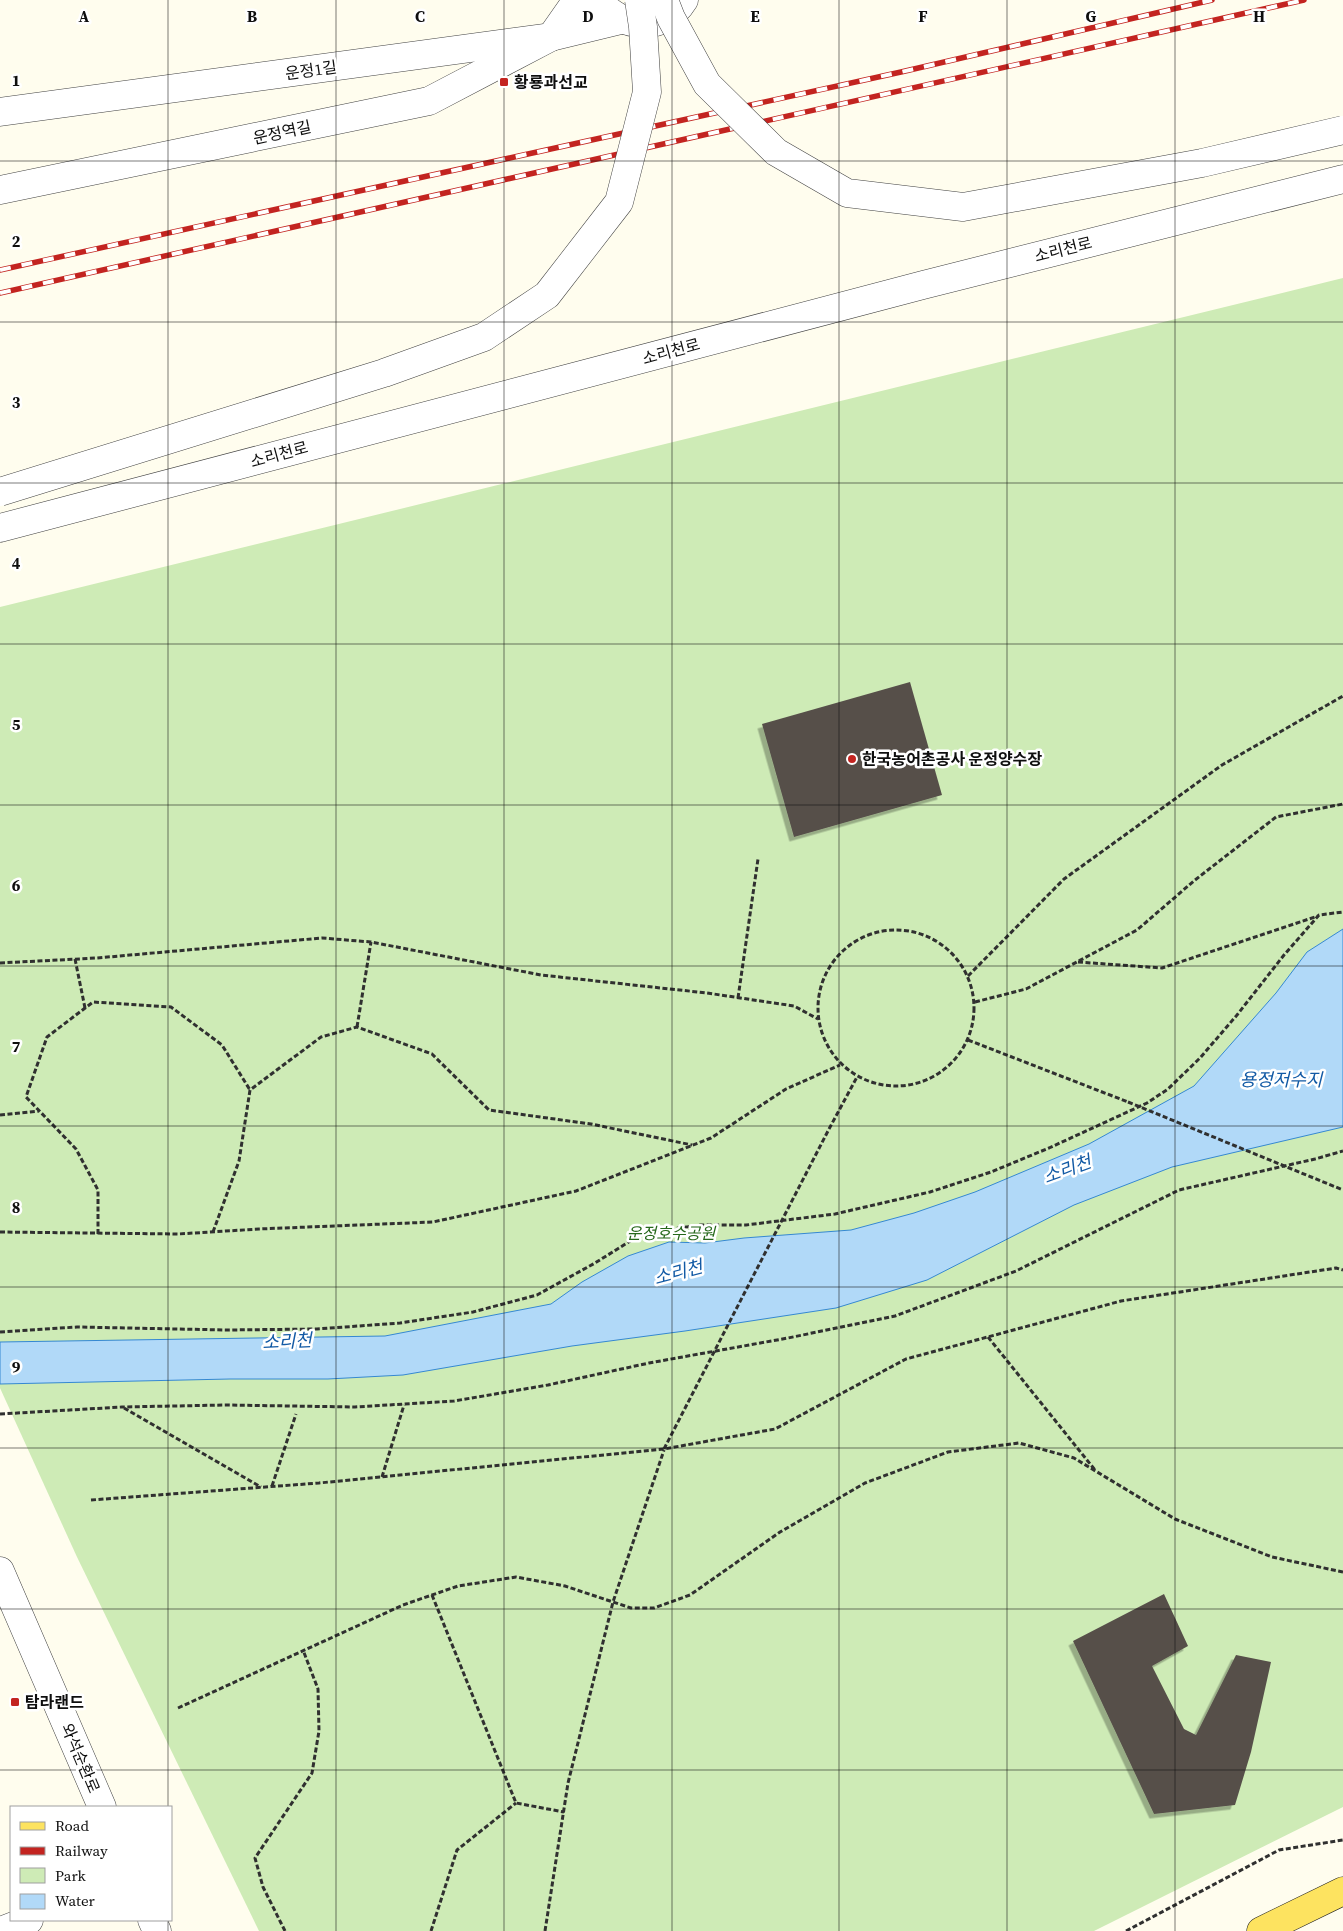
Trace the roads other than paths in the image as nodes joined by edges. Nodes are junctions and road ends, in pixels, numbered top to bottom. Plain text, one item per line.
1 (577, 0) edge
2 (598, 0) edge
3 (639, 0) edge
4 (683, 2) edge
5 (621, 20) junction
6 (551, 37) junction
7 (1, 106) edge
8 (1343, 130) edge
9 (1343, 179) edge
10 (0, 190) edge
11 (0, 492) edge
12 (0, 528) edge
13 (0, 1571) edge
14 (102, 1806) edge
15 (1343, 1891) edge
16 (26, 1921) edge
17 (1, 1931) edge
18 (1261, 1931) edge

1 - 6 street
2 - 5 street
3 - 11 street, bridge
4 - 5 street
4 - 8 street, bridge
5 - 6 street, 운정1길
6 - 7 street, 운정1길
6 - 10 street, 운정역길
9 - 12 street, 소리천로
13 - 14 street, 와석순환로
15 - 18 main road
16 - 17 street

